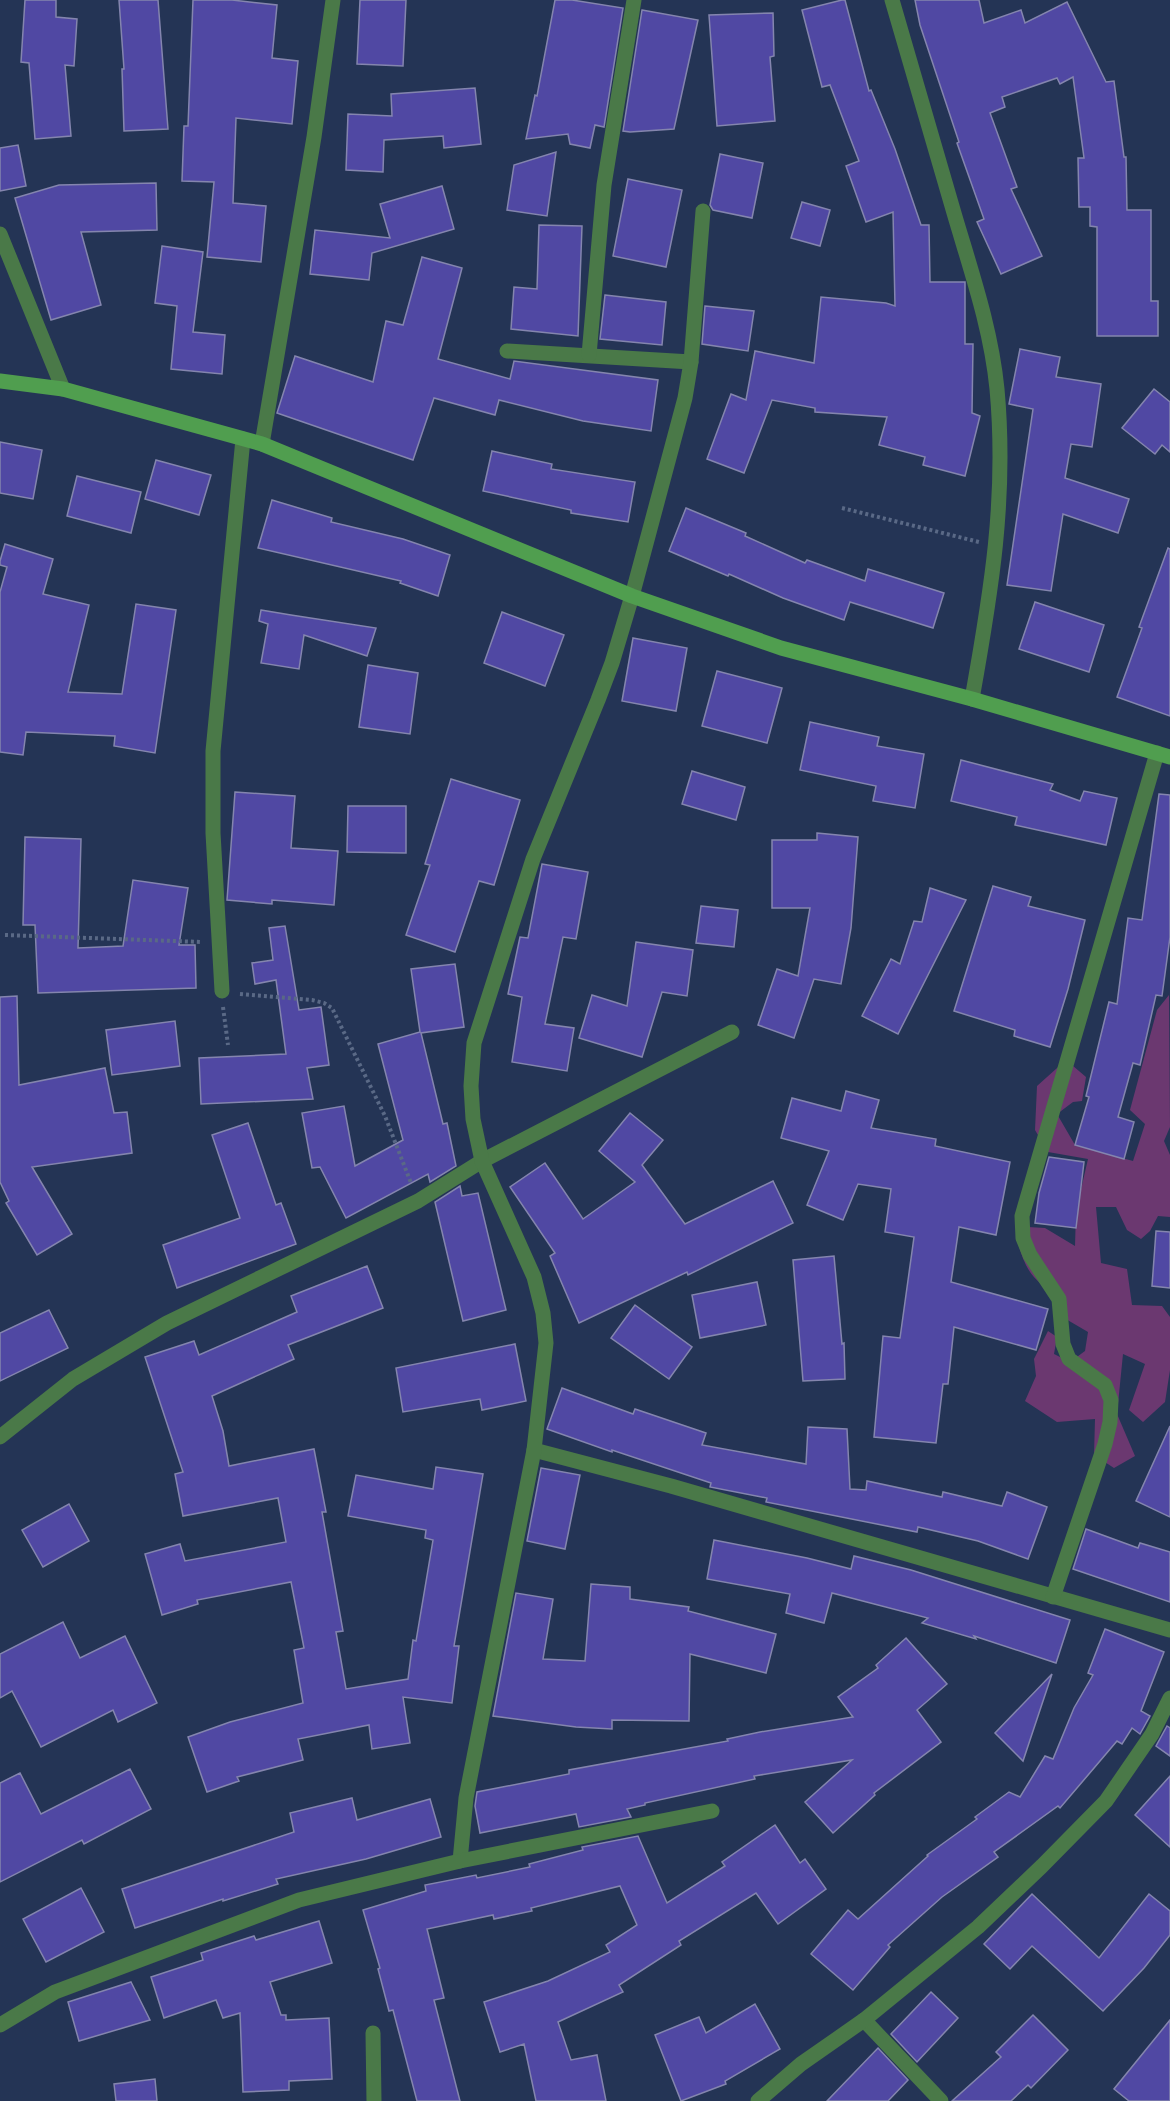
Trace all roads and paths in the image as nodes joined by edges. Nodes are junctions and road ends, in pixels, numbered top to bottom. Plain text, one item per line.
1 (333, 0) edge
2 (634, 0) edge
3 (892, 0) edge
4 (703, 211) dead end
5 (0, 234) edge
6 (507, 351) dead end
7 (589, 355) junction
8 (691, 363) junction
9 (0, 381) edge
10 (63, 389) junction
11 (243, 439) junction
12 (262, 444) junction
13 (842, 508) dead end
14 (997, 546) junction
15 (633, 596) junction
16 (972, 699) junction
17 (1163, 755) edge
18 (5, 935) dead end
19 (219, 943) junction
20 (222, 991) junction
21 (732, 1032) dead end
22 (228, 1045) dead end
23 (482, 1161) junction
24 (418, 1201) junction
25 (0, 1437) edge
26 (534, 1450) junction
27 (1053, 1597) junction
28 (1170, 1630) edge
29 (1170, 1698) edge
30 (712, 1811) dead end
31 (460, 1862) junction
32 (864, 2020) junction
33 (0, 2025) edge
34 (373, 2033) dead end
35 (374, 2101) edge
36 (758, 2101) edge
37 (941, 2101) edge

1 - 12 street
2 - 7 street
3 - 14 street
4 - 8 street
5 - 10 street
6 - 7 street
7 - 8 street
8 - 15 street
9 - 10 street
10 - 11 street
11 - 12 street
11 - 19 street
12 - 15 street
13 - 14 path
14 - 16 street
15 - 16 street
15 - 23 street
16 - 17 street
17 - 27 street
18 - 19 path
19 - 20 street
20 - 22 path
20 - 24 path
21 - 23 street
23 - 24 street
23 - 26 street
24 - 25 street
26 - 27 street
26 - 31 street
27 - 28 street
29 - 32 street
30 - 31 street
31 - 33 street
32 - 36 street
32 - 37 street
34 - 35 street

